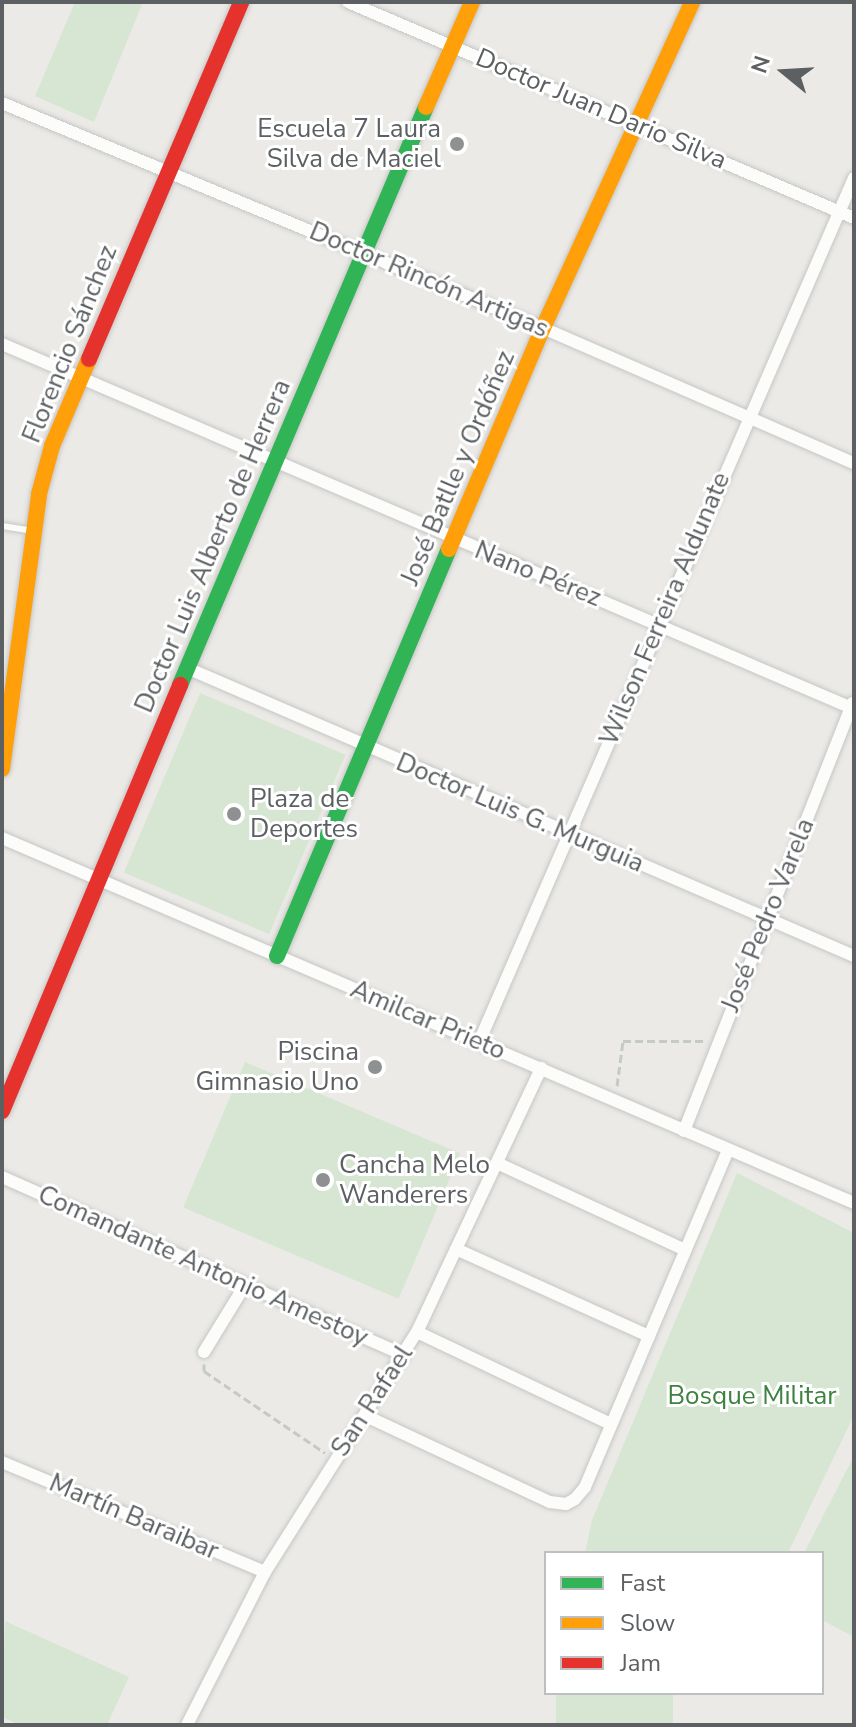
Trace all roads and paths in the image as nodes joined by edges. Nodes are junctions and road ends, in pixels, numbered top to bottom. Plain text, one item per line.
1 (241, 2) edge
2 (348, 2) edge
3 (472, 2) edge
4 (692, 2) edge
5 (453, 46) junction
6 (2, 103) edge
7 (636, 124) junction
8 (169, 170) junction
9 (854, 178) edge
10 (838, 212) junction
11 (854, 218) edge
12 (364, 254) junction
13 (543, 328) junction
14 (2, 344) edge
15 (81, 377) junction
16 (748, 419) junction
17 (274, 461) junction
18 (854, 463) edge
19 (2, 526) edge
20 (34, 531) junction
21 (453, 539) junction
22 (659, 624) junction
23 (187, 668) junction
24 (853, 706) edge
25 (364, 747) junction
26 (2, 769) edge
27 (568, 834) junction
28 (2, 838) edge
29 (99, 877) junction
30 (766, 918) junction
31 (277, 956) junction
32 (854, 956) edge
33 (719, 1041) junction
34 (479, 1042) junction
35 (541, 1068) junction
36 (615, 1101) junction
37 (2, 1111) edge
38 (684, 1131) junction
39 (728, 1150) junction
40 (497, 1163) junction
41 (2, 1177) edge
42 (854, 1203) edge
43 (456, 1249) junction
44 (685, 1250) junction
45 (245, 1285) junction
46 (417, 1332) junction
47 (649, 1336) junction
48 (204, 1352) joint
49 (404, 1355) junction
50 (366, 1416) junction
51 (611, 1424) junction
52 (335, 1459) junction
53 (2, 1462) edge
54 (265, 1572) junction
55 (187, 1725) edge

1 - 8 street, Florencio Sánchez
2 - 5 street, Doctor Juan Dario Silva
3 - 5 street, Doctor Luis Alberto de Herrera
4 - 7 street, José Batlle y Ordóñez
5 - 7 street, Doctor Juan Dario Silva
5 - 12 street, Doctor Luis Alberto de Herrera
6 - 8 street, Doctor Rincón Artigas
7 - 10 street, Doctor Juan Dario Silva
7 - 13 street, José Batlle y Ordóñez
8 - 12 street, Doctor Rincón Artigas
8 - 15 street, Florencio Sánchez
9 - 10 street, Wilson Ferreira Aldunate
10 - 11 street, Doctor Juan Dario Silva
10 - 16 street, Wilson Ferreira Aldunate
12 - 13 street, Doctor Rincón Artigas
12 - 17 street, Doctor Luis Alberto de Herrera
13 - 16 street, Doctor Rincón Artigas
13 - 21 street, José Batlle y Ordóñez
14 - 15 street, Nano Pérez
15 - 17 street, Nano Pérez
15 - 20 street, Florencio Sánchez
16 - 18 street, Doctor Rincón Artigas
16 - 22 street, Wilson Ferreira Aldunate
17 - 21 street, Nano Pérez
17 - 23 street, Doctor Luis Alberto de Herrera
19 - 20 lane
20 - 26 street, Florencio Sánchez
21 - 22 street, Nano Pérez
21 - 25 street, José Batlle y Ordóñez
22 - 24 street, Nano Pérez
22 - 27 street, Wilson Ferreira Aldunate
23 - 25 street, Doctor Luis G. Murguia
23 - 29 street, Doctor Luis Alberto de Herrera
24 - 30 street, José Pedro Varela
25 - 27 street, Doctor Luis G. Murguia
25 - 31 street, José Batlle y Ordóñez
27 - 30 street, Doctor Luis G. Murguia
27 - 34 street, Wilson Ferreira Aldunate
28 - 29 street, Amilcar Prieto
29 - 31 street, Amilcar Prieto
29 - 37 street, Doctor Luis Alberto de Herrera
30 - 32 street, Doctor Luis G. Murguia
30 - 33 street, José Pedro Varela
31 - 34 street, Amilcar Prieto
33 - 36 path
33 - 38 street, José Pedro Varela
34 - 35 street, Amilcar Prieto
35 - 36 street, Amilcar Prieto
35 - 40 street, San Rafael
36 - 38 street, Amilcar Prieto
38 - 39 street, Amilcar Prieto
39 - 42 street, Amilcar Prieto
39 - 44 street
40 - 43 street, San Rafael
40 - 44 street
41 - 45 street, Comandante Antonio Amestoy
43 - 46 street, San Rafael
43 - 47 street
44 - 47 street
45 - 48 street
45 - 49 street, Comandante Antonio Amestoy
46 - 49 street, San Rafael
46 - 51 street
47 - 51 street
48 - 52 path
49 - 50 street, San Rafael
50 - 51 street
50 - 52 street, San Rafael
52 - 54 street, San Rafael
53 - 54 street, Martín Baraibar
54 - 55 street, San Rafael

